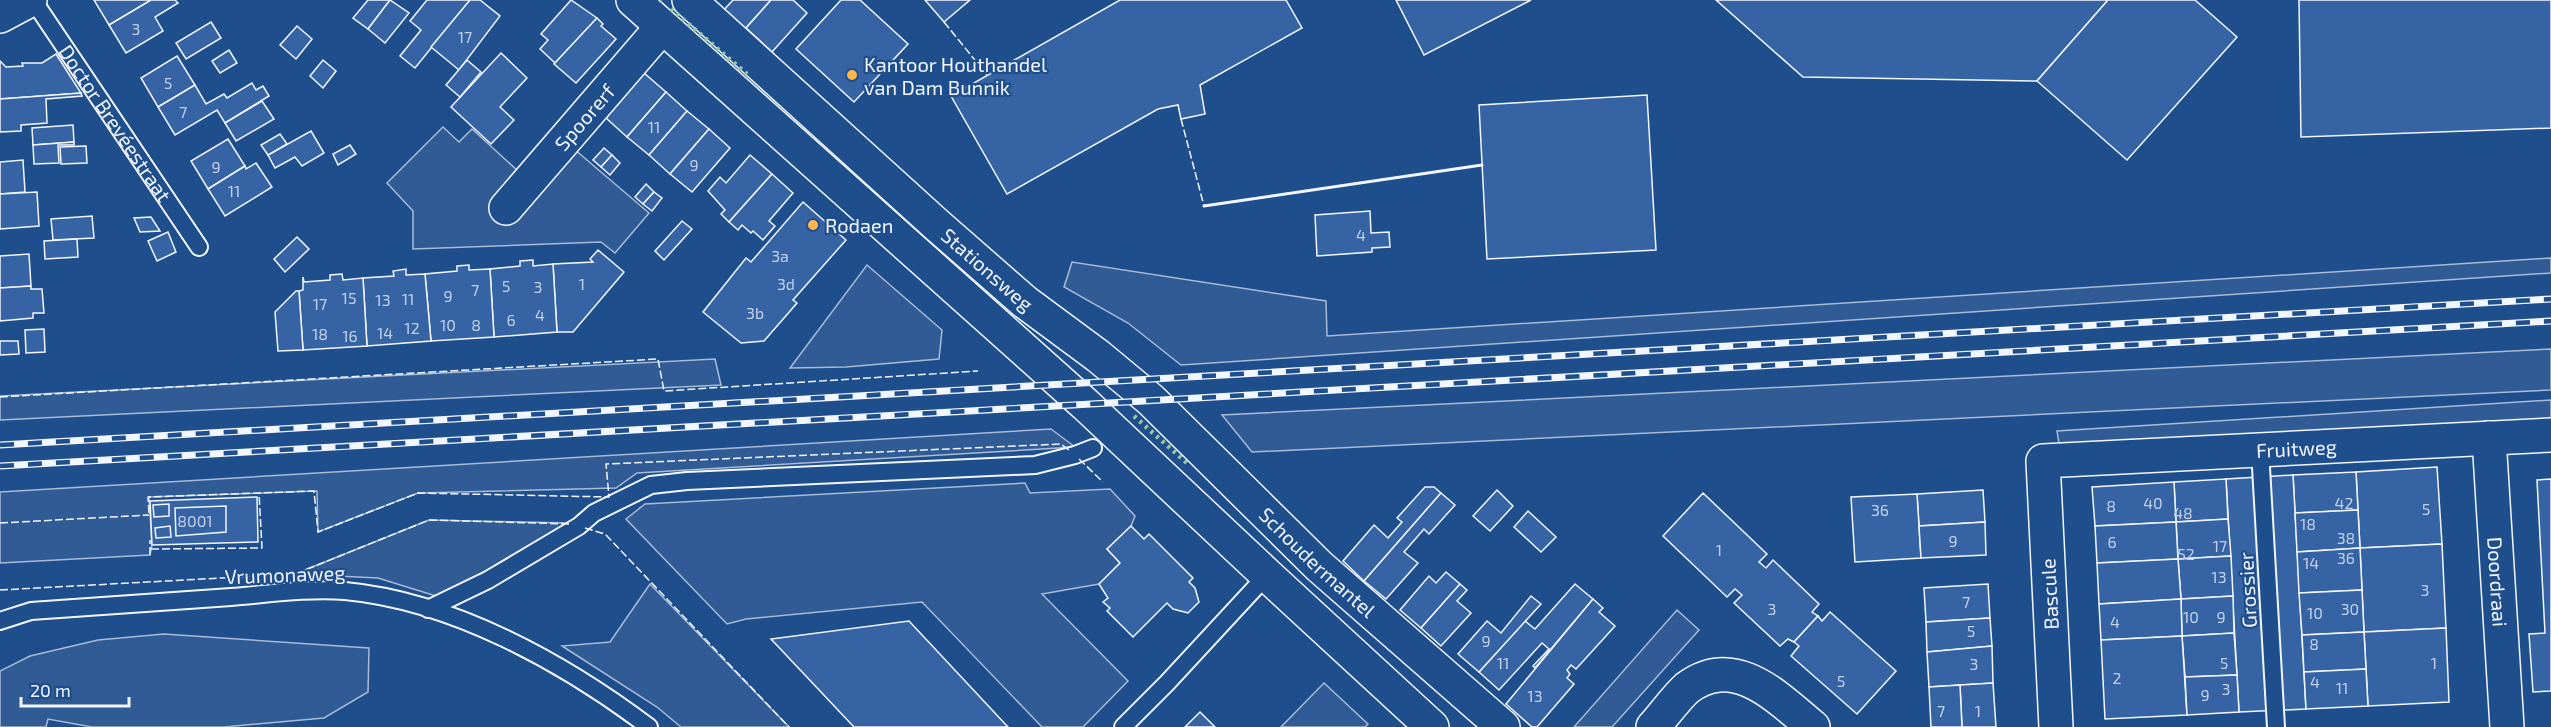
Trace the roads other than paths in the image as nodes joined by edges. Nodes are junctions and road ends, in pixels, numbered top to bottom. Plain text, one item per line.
1 (32, 0) edge
2 (633, 0) edge
3 (689, 0) edge
4 (0, 16) edge
5 (662, 27) junction
6 (843, 140) junction
7 (822, 168) junction
8 (506, 208) dead end
9 (199, 246) dead end
10 (1138, 391) joint
11 (2551, 435) edge
12 (2489, 438) junction
13 (1093, 448) dead end
14 (2260, 450) junction
15 (2043, 461) joint
16 (1267, 575) junction
17 (428, 609) junction
18 (32, 611) junction
19 (0, 613) edge
20 (0, 621) edge
21 (650, 727) edge
22 (1123, 727) edge
23 (1432, 727) edge
24 (1503, 727) edge
25 (1653, 727) edge
26 (1813, 727) edge
27 (2056, 727) edge
28 (2276, 727) edge
29 (2507, 727) edge

1 - 4 street, Doctor Brevéestraat
1 - 9 lane, Doctor Brevéestraat
2 - 5 street, Stationsweg
3 - 6 street, Stationsweg
5 - 7 street, Stationsweg
5 - 8 street, Spoorerf
6 - 7 street
6 - 10 street, Stationsweg
7 - 16 street, Stationsweg
10 - 24 street, Schoudermantel
11 - 12 street, Fruitweg
12 - 14 street, Fruitweg
12 - 29 street, Doordraai
13 - 17 lane
14 - 15 street, Fruitweg
14 - 28 lane, Grossier
15 - 27 street, Bascule
16 - 22 lane
16 - 23 street
17 - 18 lane, Vrumonaweg
17 - 21 lane, Vrumonaweg
18 - 19 lane
18 - 20 lane, Vrumonaweg
25 - 26 street

